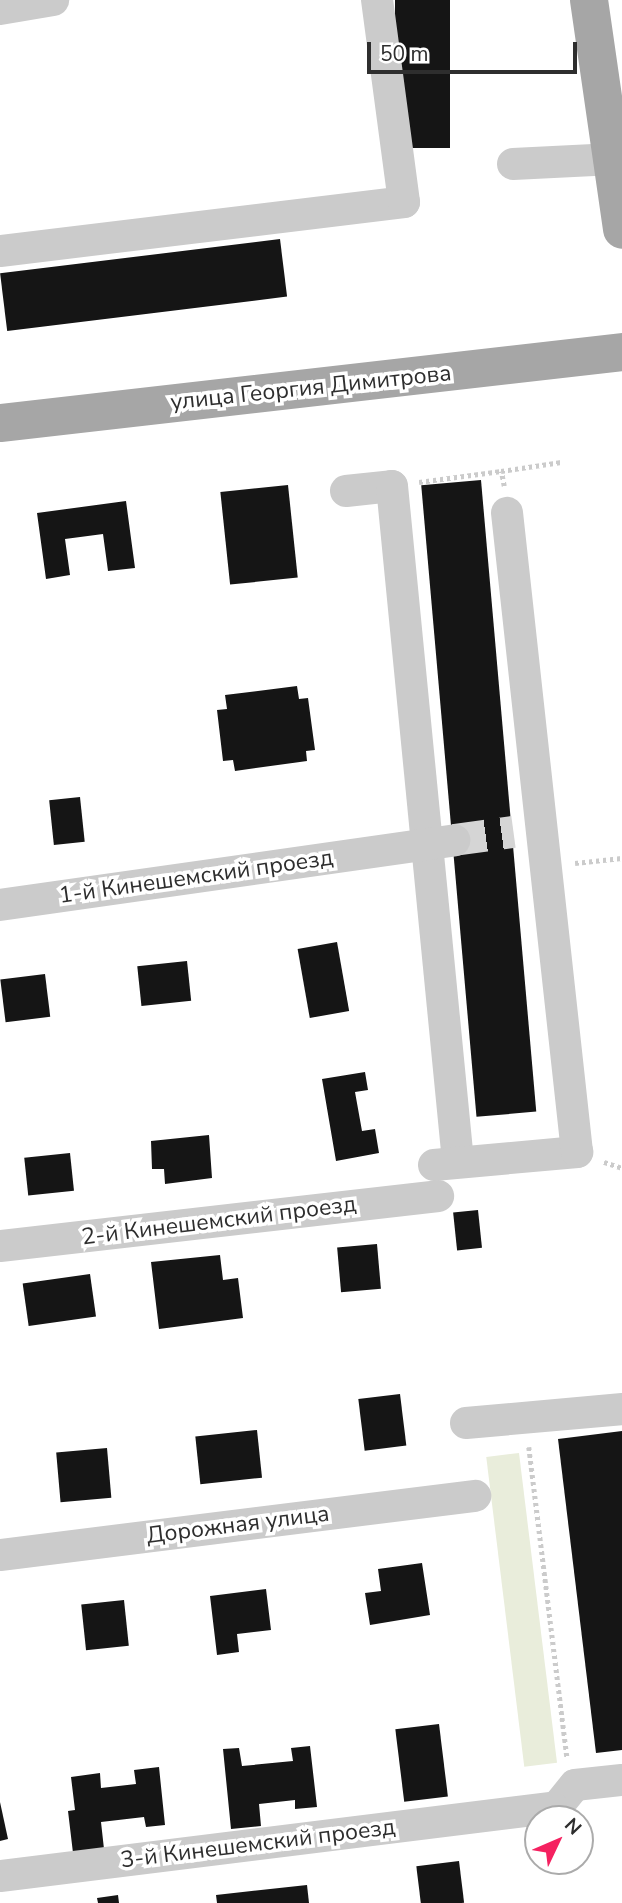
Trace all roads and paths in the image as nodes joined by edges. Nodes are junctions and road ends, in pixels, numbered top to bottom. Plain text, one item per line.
1 (53, 0) edge
2 (377, 0) edge
3 (589, 0) edge
4 (0, 9) edge
5 (615, 139) edge
6 (513, 164) dead end
7 (622, 230) edge
8 (0, 251) edge
9 (622, 352) edge
10 (0, 423) edge
11 (561, 462) dead end
12 (502, 471) junction
13 (392, 486) junction
14 (346, 491) dead end
15 (508, 513) joint
16 (441, 842) junction
17 (622, 858) edge
18 (546, 866) junction
19 (0, 905) edge
20 (438, 1196) dead end
21 (0, 1246) edge
22 (622, 1409) edge
23 (525, 1418) junction
24 (466, 1423) dead end
25 (475, 1496) dead end
26 (0, 1555) edge
27 (622, 1780) edge
28 (571, 1788) junction
29 (0, 1876) edge

1 - 4 street
2 - 8 street
3 - 5 main road
5 - 6 street
5 - 7 main road
9 - 10 main road, улица Георгия Димитрова
11 - 12 path
12 - 13 path
12 - 15 path
13 - 14 street
13 - 16 street
15 - 18 street
16 - 18 street
16 - 19 street, 1-й Кинешемский проезд
17 - 18 path
20 - 21 street, 2-й Кинешемский проезд
22 - 23 street
23 - 24 street
23 - 28 path
25 - 26 street, Дорожная улица
27 - 28 street
28 - 29 street, 3-й Кинешемский проезд

